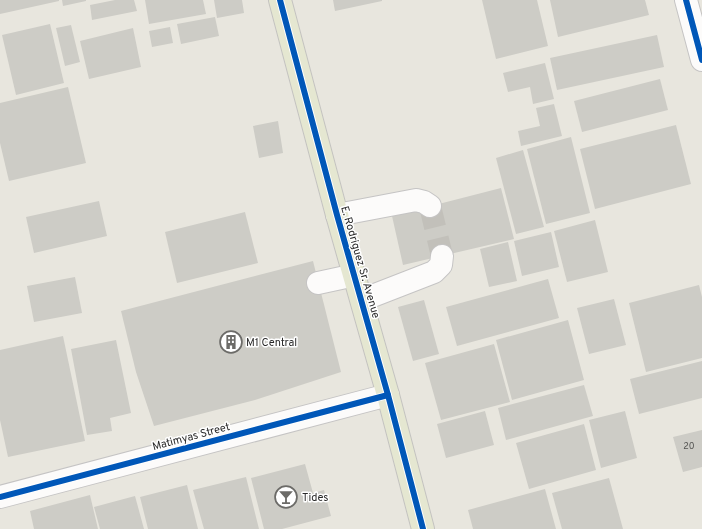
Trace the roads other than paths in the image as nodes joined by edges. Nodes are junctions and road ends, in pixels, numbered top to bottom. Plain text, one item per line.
1 (280, 0) edge
2 (686, 0) edge
3 (702, 60) edge
4 (430, 206) dead end
5 (337, 215) junction
6 (442, 256) tunnel mouth
7 (355, 275) junction
8 (318, 283) dead end
9 (362, 300) junction
10 (388, 394) junction
11 (0, 497) edge
12 (423, 529) edge

1 - 5 main road, E. Rodriguez Sr. Avenue
2 - 3 street
4 - 5 street
5 - 7 main road, E. Rodriguez Sr. Avenue
6 - 9 street
7 - 8 street
7 - 9 main road, E. Rodriguez Sr. Avenue
9 - 10 main road, E. Rodriguez Sr. Avenue
10 - 11 street, Matimyas Street
10 - 12 main road, E. Rodriguez Sr. Avenue

